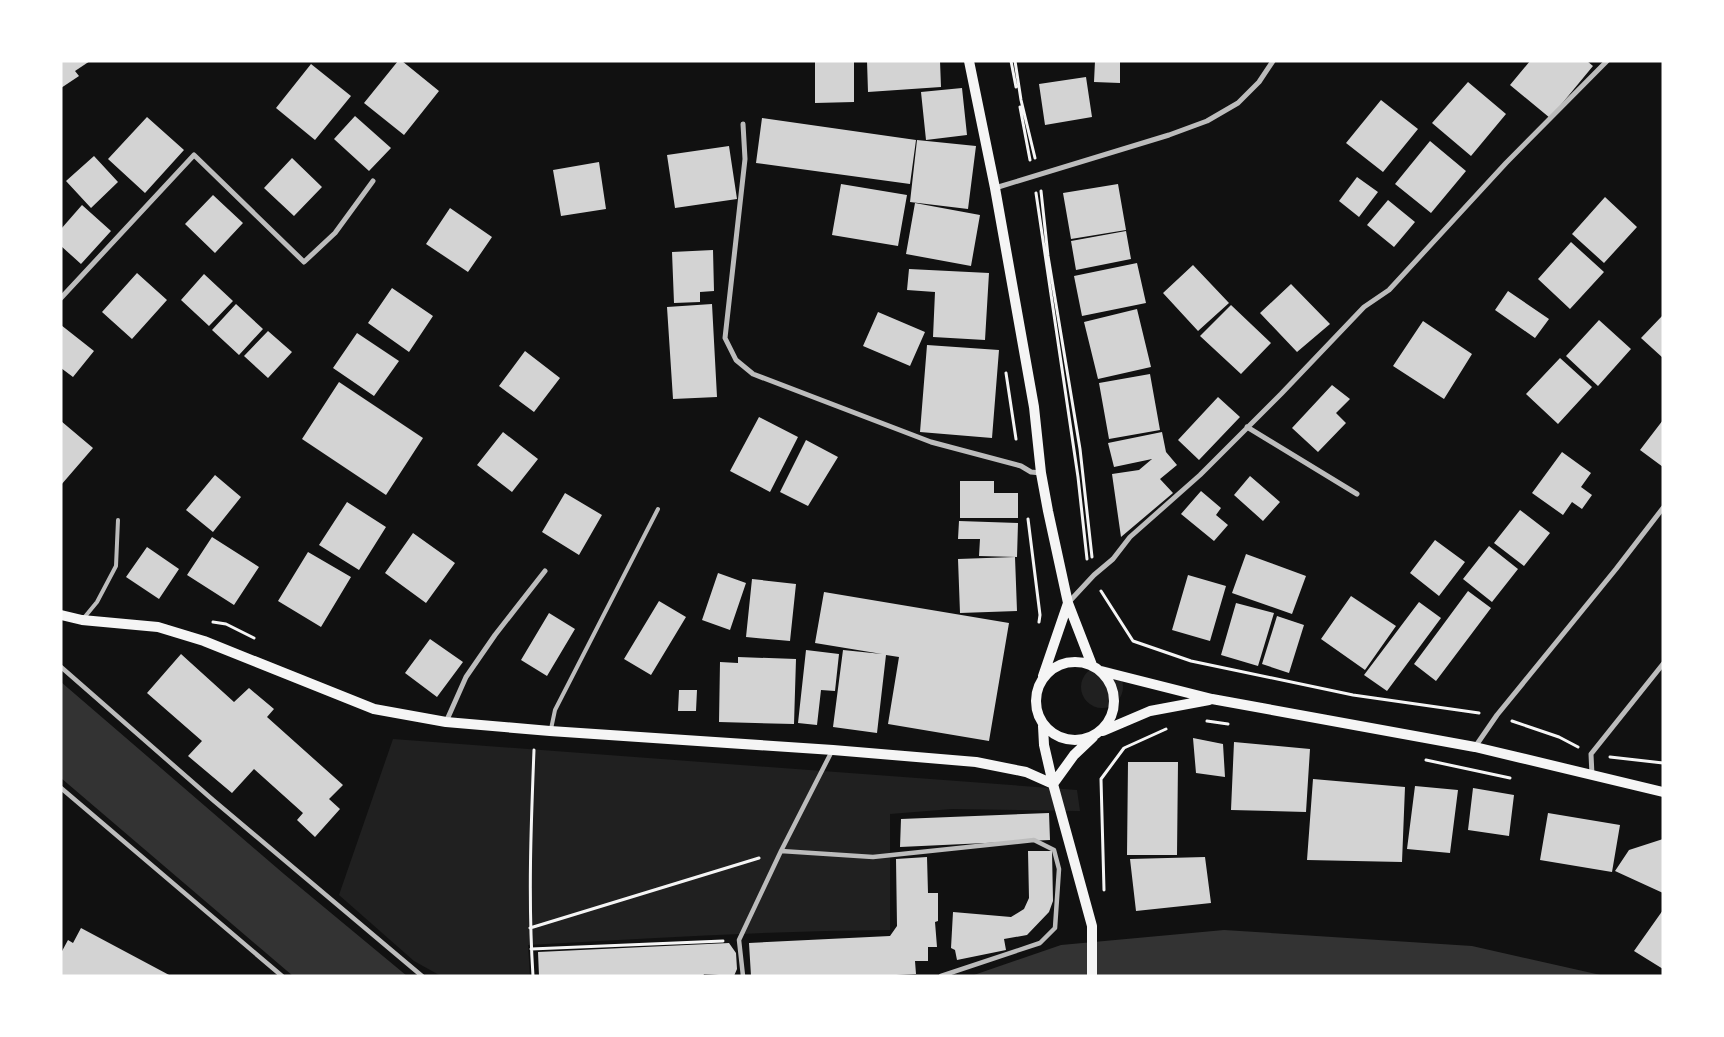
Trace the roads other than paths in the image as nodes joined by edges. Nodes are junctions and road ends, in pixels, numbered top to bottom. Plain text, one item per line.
1 (969, 61) edge
2 (1273, 61) edge
3 (1607, 61) edge
4 (743, 124) dead end
5 (373, 181) dead end
6 (995, 188) junction
7 (61, 298) edge
8 (1247, 427) junction
9 (1041, 473) junction
10 (1357, 494) dead end
11 (1663, 508) edge
12 (658, 509) dead end
13 (118, 520) dead end
14 (545, 571) dead end
15 (1068, 603) junction
16 (61, 615) edge
17 (82, 620) junction
18 (1663, 664) edge
19 (1092, 665) junction
20 (61, 667) edge
21 (1101, 672) junction
22 (1039, 681) junction
23 (1212, 699) junction
24 (446, 722) junction
25 (1043, 726) junction
26 (550, 731) junction
27 (1097, 734) junction
28 (1475, 747) junction
29 (833, 750) junction
30 (1592, 776) junction
31 (1052, 784) junction
32 (61, 788) edge
33 (1663, 792) edge
34 (781, 851) junction
35 (282, 976) edge
36 (422, 976) edge
37 (743, 976) edge
38 (941, 976) edge
39 (1092, 976) edge

1 - 6 main road
2 - 6 street
3 - 8 street
4 - 9 street
5 - 7 street
6 - 9 main road
8 - 10 street
8 - 15 street
9 - 15 main road
11 - 28 street
12 - 26 lane
13 - 17 lane
14 - 24 street
15 - 19 main road
15 - 22 main road
16 - 17 main road
17 - 24 main road
18 - 30 street
19 - 21 main road
19 - 22 main road
20 - 36 street
21 - 23 main road
21 - 27 main road
22 - 25 main road
23 - 27 main road
23 - 28 main road
24 - 26 main road
25 - 27 main road
25 - 31 main road
26 - 29 main road
27 - 31 main road
28 - 30 main road
29 - 31 main road
29 - 34 street
30 - 33 main road
31 - 39 main road
32 - 35 street
34 - 37 street
34 - 38 street

